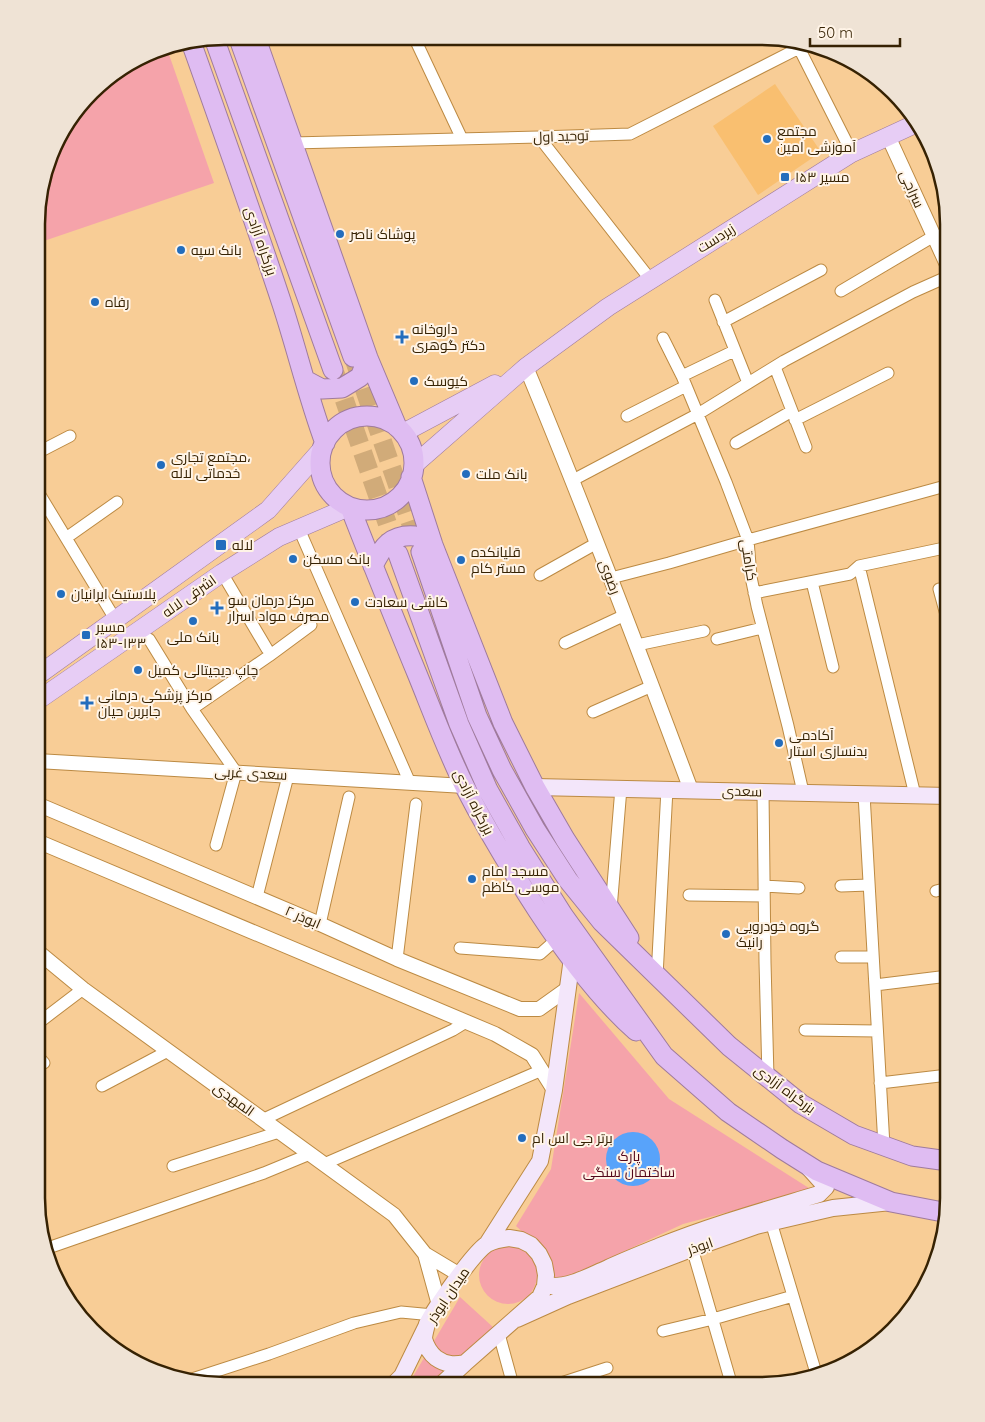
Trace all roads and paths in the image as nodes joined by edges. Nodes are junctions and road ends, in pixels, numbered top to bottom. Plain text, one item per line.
1 (217, 45) edge
2 (241, 45) edge
3 (258, 45) edge
4 (418, 45) edge
5 (193, 48) edge
6 (798, 49) edge
7 (805, 50) edge
8 (911, 126) edge
9 (888, 136) junction
10 (539, 137) junction
11 (462, 139) junction
12 (292, 143) junction
13 (852, 153) junction
14 (934, 236) junction
15 (940, 249) edge
16 (821, 270) dead end
17 (650, 279) junction
18 (940, 280) edge
19 (841, 291) dead end
20 (715, 300) dead end
21 (723, 322) junction
22 (663, 338) dead end
23 (734, 351) junction
24 (360, 358) junction
25 (526, 367) junction
26 (774, 367) junction
27 (333, 370) tunnel mouth
28 (888, 373) dead end
29 (305, 380) junction
30 (684, 381) junction
31 (748, 383) junction
32 (698, 414) junction
33 (627, 416) dead end
34 (794, 416) junction
35 (400, 430) junction
36 (70, 436) dead end
37 (736, 443) dead end
38 (323, 447) junction
39 (806, 447) dead end
40 (45, 449) edge
41 (413, 471) junction
42 (573, 480) junction
43 (940, 487) edge
44 (118, 502) dead end
45 (45, 503) edge
46 (350, 507) junction
47 (298, 529) junction
48 (66, 538) junction
49 (748, 540) junction
50 (597, 543) junction
51 (427, 548) junction
52 (940, 549) edge
53 (398, 554) tunnel mouth
54 (373, 566) junction
55 (859, 566) junction
56 (222, 573) junction
57 (540, 575) dead end
58 (611, 578) junction
59 (812, 582) junction
60 (939, 589) dead end
61 (754, 593) junction
62 (940, 593) edge
63 (625, 615) junction
64 (116, 620) junction
65 (311, 625) dead end
66 (762, 628) junction
67 (704, 631) dead end
68 (150, 639) dead end
69 (717, 640) dead end
70 (565, 643) dead end
71 (637, 645) junction
72 (267, 650) dead end
73 (833, 667) dead end
74 (45, 670) edge
75 (652, 686) junction
76 (45, 695) edge
77 (192, 709) junction
78 (593, 712) dead end
79 (45, 761) edge
80 (236, 772) junction
81 (288, 776) junction
82 (410, 783) junction
83 (465, 786) junction
84 (535, 787) junction
85 (621, 788) junction
86 (667, 790) junction
87 (691, 790) junction
88 (763, 792) junction
89 (803, 792) junction
90 (864, 794) junction
91 (915, 795) junction
92 (349, 797) dead end
93 (940, 797) edge
94 (416, 804) dead end
95 (45, 807) edge
96 (45, 844) edge
97 (216, 844) dead end
98 (869, 885) junction
99 (841, 886) dead end
100 (799, 888) dead end
101 (940, 889) edge
102 (936, 890) dead end
103 (764, 891) junction
104 (689, 895) dead end
105 (257, 897) junction
106 (611, 909) junction
107 (320, 924) junction
108 (557, 939) junction
109 (460, 948) dead end
110 (841, 957) dead end
111 (873, 957) junction
112 (45, 958) edge
113 (572, 958) junction
114 (397, 960) junction
115 (654, 973) junction
116 (940, 977) edge
117 (875, 985) junction
118 (83, 989) junction
119 (568, 989) junction
120 (45, 1017) edge
121 (466, 1022) junction
122 (805, 1030) dead end
123 (878, 1031) junction
124 (168, 1051) junction
125 (664, 1056) junction
126 (542, 1070) junction
127 (940, 1076) edge
128 (768, 1077) junction
129 (880, 1083) junction
130 (102, 1086) dead end
131 (554, 1090) junction
132 (262, 1120) junction
133 (279, 1132) junction
134 (884, 1146) junction
135 (310, 1154) junction
136 (940, 1160) edge
137 (324, 1164) junction
138 (806, 1164) junction
139 (173, 1166) dead end
140 (892, 1202) junction
141 (940, 1211) edge
142 (770, 1216) junction
143 (487, 1244) junction
144 (52, 1247) edge
145 (692, 1248) junction
146 (425, 1254) junction
147 (460, 1275) junction
148 (546, 1281) junction
149 (793, 1296) junction
150 (433, 1315) junction
151 (517, 1319) junction
152 (713, 1319) junction
153 (663, 1331) dead end
154 (499, 1334) junction
155 (465, 1363) junction
156 (607, 1368) dead end
157 (815, 1369) edge
158 (203, 1375) edge
159 (401, 1377) edge
160 (450, 1377) edge
161 (512, 1377) edge
162 (579, 1377) edge
163 (729, 1377) edge

1 - 27 highway, بزرگراه آزادی
2 - 24 highway
3 - 12 highway
4 - 11 street
5 - 29 highway, بزرگراه آزادی
6 - 10 street, توحید اول
7 - 13 street
8 - 9 main road, زبردست
9 - 13 main road, زبردست
9 - 14 street, سراجی
10 - 11 street, توحید اول
10 - 17 street
11 - 12 street, توحید اول
12 - 24 highway
13 - 17 main road, زبردست
14 - 15 street, سراجی
14 - 19 street
16 - 21 street
17 - 25 main road, زبردست
18 - 26 street
20 - 21 street
21 - 23 street
22 - 30 street, کرامتی
23 - 30 street
23 - 31 street
24 - 29 highway
24 - 35 highway
25 - 35 main road, زبردست
25 - 41 main road, زبردست
25 - 42 street, رضوی
26 - 31 street
26 - 34 street
28 - 34 street
29 - 38 highway, بزرگراه آزادی
30 - 32 street, کرامتی
30 - 33 street
31 - 32 street
32 - 42 street
32 - 49 street, کرامتی
34 - 37 street
34 - 39 street
35 - 38 highway
35 - 41 highway
36 - 40 street
38 - 46 highway
38 - 64 main road, اشرفی لاله
41 - 46 highway
41 - 51 highway, بزرگراه آزادی
42 - 50 street, رضوی
43 - 49 street
44 - 48 street
45 - 48 street
46 - 47 main road, اشرفی لاله
46 - 54 highway, بزرگراه آزادی
47 - 56 main road, اشرفی لاله
47 - 82 street
48 - 64 street
49 - 58 street
49 - 61 street, کرامتی
50 - 57 street
50 - 58 street, رضوی
51 - 54 highway
51 - 84 highway, بزرگراه آزادی
51 - 115 highway, بزرگراه آزادی
52 - 55 street
53 - 125 highway, بزرگراه آزادی
54 - 83 highway, بزرگراه آزادی
55 - 59 street
55 - 91 street
56 - 72 street
56 - 76 main road, اشرفی لاله
58 - 63 street, رضوی
59 - 61 street
59 - 73 street
60 - 62 street
61 - 66 street, کرامتی
63 - 70 street
63 - 71 street, رضوی
64 - 74 main road, اشرفی لاله
65 - 77 street
66 - 69 street
66 - 89 street, کرامتی
67 - 71 street
68 - 77 street
71 - 75 street, رضوی
75 - 78 street
75 - 87 street, رضوی
77 - 80 street
79 - 80 street, سعدی غربی
80 - 81 street, سعدی غربی
80 - 97 street
81 - 82 street, سعدی غربی
81 - 105 street
82 - 83 street, سعدی غربی
83 - 108 highway, بزرگراه آزادی
84 - 85 main road, سعدی
84 - 106 highway, بزرگراه آزادی
85 - 86 main road, سعدی
85 - 106 street
86 - 87 main road, سعدی
86 - 115 street
87 - 88 main road, سعدی
88 - 89 main road, سعدی
88 - 103 street
89 - 90 main road, سعدی
90 - 91 main road, سعدی
90 - 98 street
91 - 93 main road, سعدی
92 - 107 street
94 - 114 street
95 - 105 street, ابوذر ۲
96 - 121 street
98 - 99 street
98 - 111 street
100 - 103 street
101 - 102 street
103 - 104 street
103 - 128 street
105 - 107 street, ابوذر ۲
106 - 115 highway, بزرگراه آزادی
107 - 114 street, ابوذر ۲
108 - 109 street
108 - 113 highway, بزرگراه آزادی
110 - 111 street
111 - 117 street
112 - 118 street, المهدی
113 - 119 main road
113 - 125 highway, بزرگراه آزادی
114 - 119 street, ابوذر ۲
115 - 128 highway, بزرگراه آزادی
116 - 117 street
117 - 123 street
118 - 120 street
118 - 124 street, المهدی
119 - 131 main road
121 - 126 street
121 - 132 street
122 - 123 street
123 - 129 street
124 - 130 street
124 - 132 street, المهدی
125 - 138 highway, بزرگراه آزادی
126 - 131 street
126 - 137 street
127 - 129 street
128 - 134 highway, بزرگراه آزادی
129 - 134 street
131 - 143 main road
132 - 133 street, المهدی
133 - 135 street, المهدی
133 - 139 street
134 - 136 highway, بزرگراه آزادی
135 - 137 street, المهدی
135 - 144 street
137 - 146 street, المهدی
138 - 140 highway, بزرگراه آزادی
138 - 142 main road, ابوذر
140 - 141 highway, بزرگراه آزادی
140 - 142 main road, ابوذر
142 - 145 main road, ابوذر
142 - 148 main road, ابوذر
142 - 149 street
143 - 147 main road, میدان ابوذر
143 - 148 main road
145 - 151 main road, ابوذر
145 - 152 street
146 - 147 street, المهدی
146 - 150 street, المهدی
147 - 150 main road, میدان ابوذر
148 - 151 main road
149 - 152 street
149 - 157 street
150 - 155 main road, میدان ابوذر
150 - 158 street
150 - 159 main road
151 - 154 main road
152 - 153 street
152 - 163 street
154 - 155 main road
154 - 161 street
155 - 160 main road
156 - 162 street

